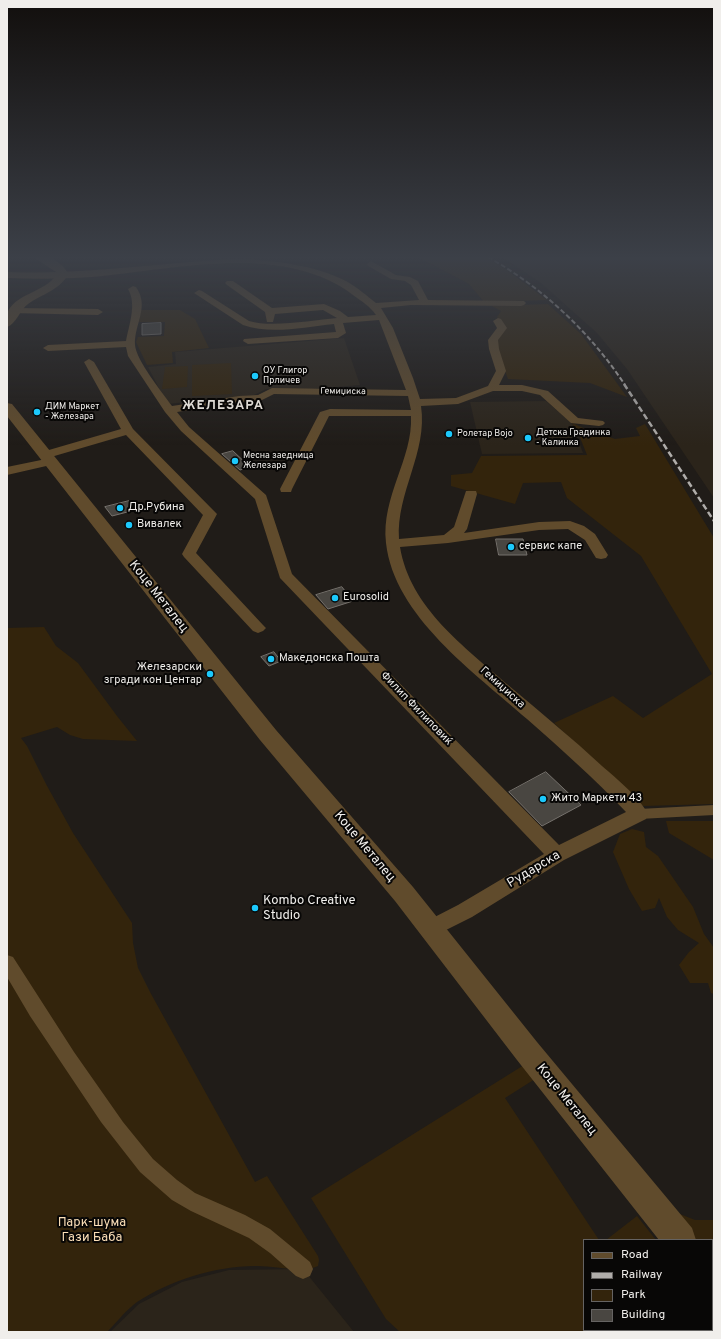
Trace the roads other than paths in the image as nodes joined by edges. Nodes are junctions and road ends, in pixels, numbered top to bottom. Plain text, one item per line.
1 (135, 319) edge
2 (241, 319) edge
3 (270, 319) edge
4 (357, 319) edge
5 (383, 319) edge
6 (342, 321) junction
7 (498, 321) dead end
8 (270, 327) junction
9 (248, 341) dead end
10 (130, 344) junction
11 (48, 348) dead end
12 (89, 362) dead end
13 (492, 388) junction
14 (415, 403) junction
15 (7, 407) edge
16 (170, 410) junction
17 (599, 423) dead end
18 (128, 431) junction
19 (49, 458) junction
20 (7, 471) edge
21 (286, 489) dead end
22 (471, 494) dead end
23 (448, 539) junction
24 (392, 544) junction
25 (601, 555) dead end
26 (258, 628) dead end
27 (714, 810) edge
28 (639, 814) junction
29 (558, 854) junction
30 (430, 928) junction
31 (7, 962) edge
32 (679, 1239) edge
33 (303, 1269) dead end

1 - 10 street
2 - 8 street
3 - 8 street
4 - 6 street
5 - 14 street, Гемиџиска
6 - 8 street
6 - 9 street
7 - 13 street
10 - 11 street
10 - 16 street, Филип Филиповиќ
12 - 18 street
13 - 14 street, Гемиџиска
13 - 17 street, Гемиџиска
14 - 16 street, Гемиџиска
14 - 21 street, Гемиџиска
14 - 24 street, Гемиџиска
15 - 19 street, Коце Металец
16 - 29 street, Филип Филиповиќ
18 - 19 street
18 - 26 street
19 - 20 street
19 - 30 street, Коце Металец
22 - 23 street
23 - 24 street
23 - 25 street
24 - 28 street, Гемиџиска
27 - 28 street
28 - 29 street, Рударска
29 - 30 street, Рударска
30 - 32 street, Коце Металец
31 - 33 street

